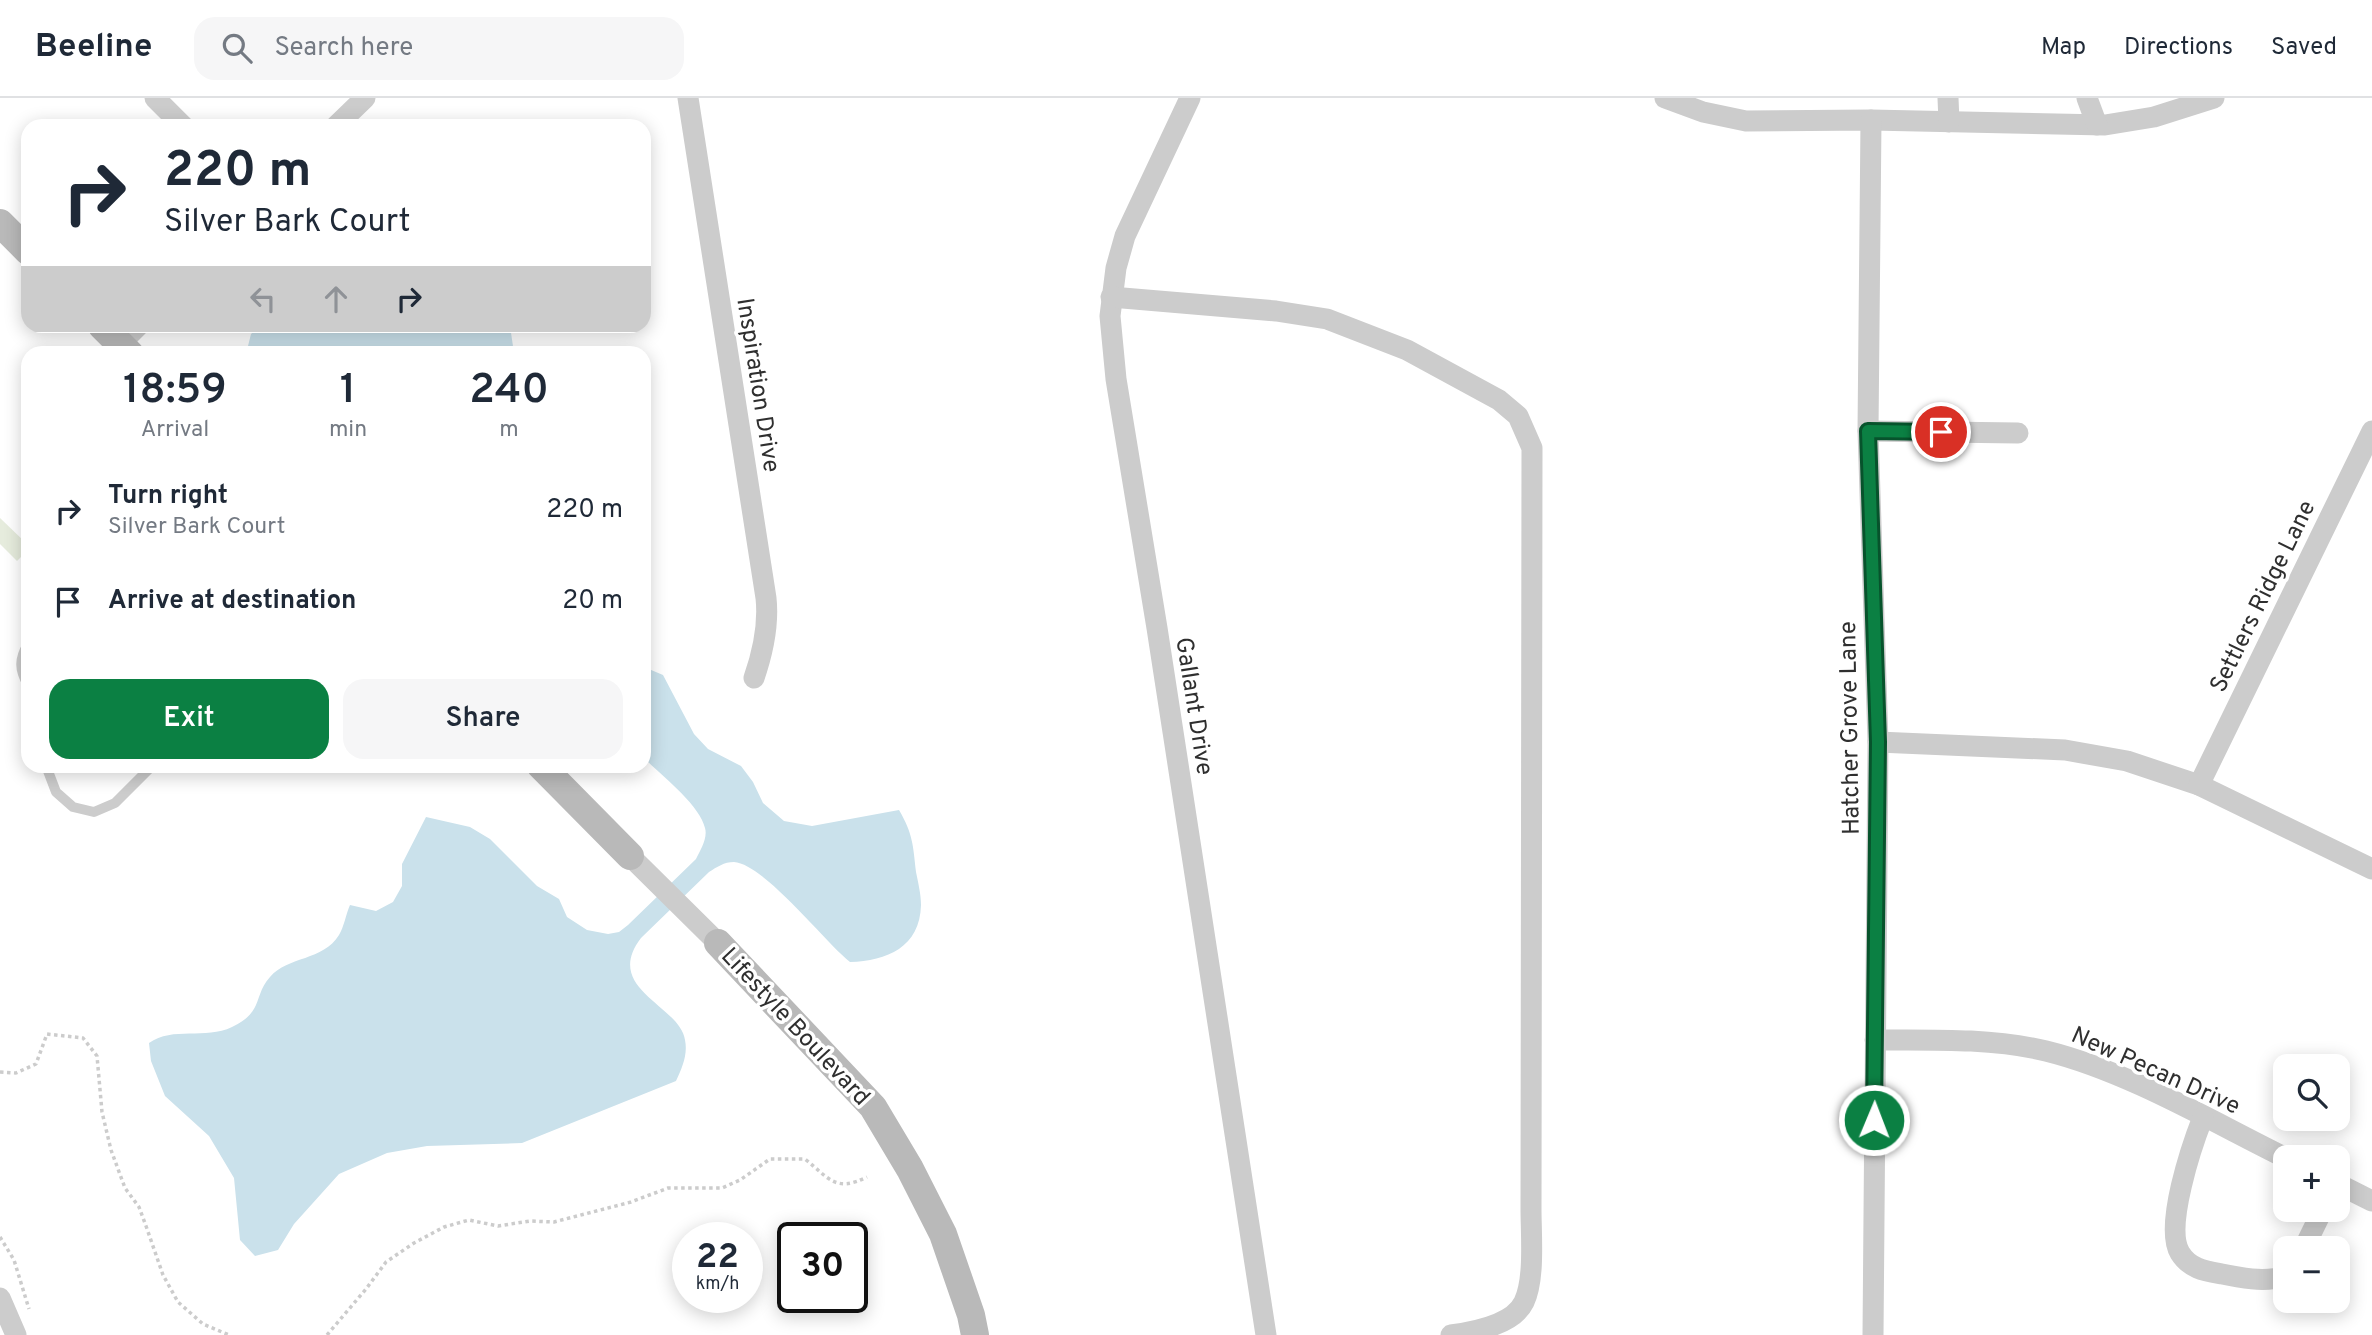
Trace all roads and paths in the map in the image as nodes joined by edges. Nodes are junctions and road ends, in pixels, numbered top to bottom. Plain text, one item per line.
1 (155, 98) edge
2 (365, 98) edge
3 (688, 98) edge
4 (1665, 98) edge
5 (1948, 98) edge
6 (2087, 98) edge
7 (2214, 98) edge
8 (1187, 99) edge
9 (177, 119) edge
10 (343, 119) edge
11 (1871, 120) junction
12 (1949, 122) junction
13 (2097, 125) junction
14 (0, 223) edge
15 (21, 244) edge
16 (1111, 297) junction
17 (1868, 431) junction
18 (2372, 431) edge
19 (2018, 433) dead end
20 (754, 678) dead end
21 (1878, 742) junction
22 (49, 773) edge
23 (145, 773) edge
24 (548, 773) edge
25 (2199, 785) junction
26 (630, 856) joint
27 (2372, 869) edge
28 (718, 943) joint
29 (1875, 1040) junction
30 (0, 1072) edge
31 (2203, 1117) junction
32 (2273, 1152) edge
33 (867, 1177) dead end
34 (2350, 1191) edge
35 (2372, 1201) edge
36 (0, 1237) edge
37 (2273, 1279) edge
38 (0, 1298) edge
39 (30, 1311) dead end
40 (16, 1335) edge
41 (229, 1335) edge
42 (327, 1335) edge
43 (975, 1335) edge
44 (1266, 1335) edge
45 (1451, 1335) edge
46 (1873, 1335) edge

1 - 9 street
2 - 10 street
3 - 20 street, Inspiration Drive
4 - 11 street
5 - 12 street
6 - 13 street
7 - 13 street
8 - 16 street, Gallant Drive
11 - 12 street
11 - 17 street, Hatcher Grove Lane
12 - 13 street
14 - 15 street
16 - 44 street, Gallant Drive
16 - 45 street
17 - 19 street
17 - 21 street, Hatcher Grove Lane
18 - 25 street, Settlers Ridge Lane
21 - 25 street
21 - 29 street, Hatcher Grove Lane
22 - 23 lane
24 - 26 street, Lifestyle Boulevard
25 - 27 street
26 - 28 street, Lifestyle Boulevard
28 - 43 street, Lifestyle Boulevard
29 - 31 street, New Pecan Drive
29 - 46 street, Hatcher Grove Lane
30 - 41 path
31 - 32 street, New Pecan Drive
31 - 37 street
33 - 42 path
34 - 35 street
36 - 39 path
38 - 40 street

